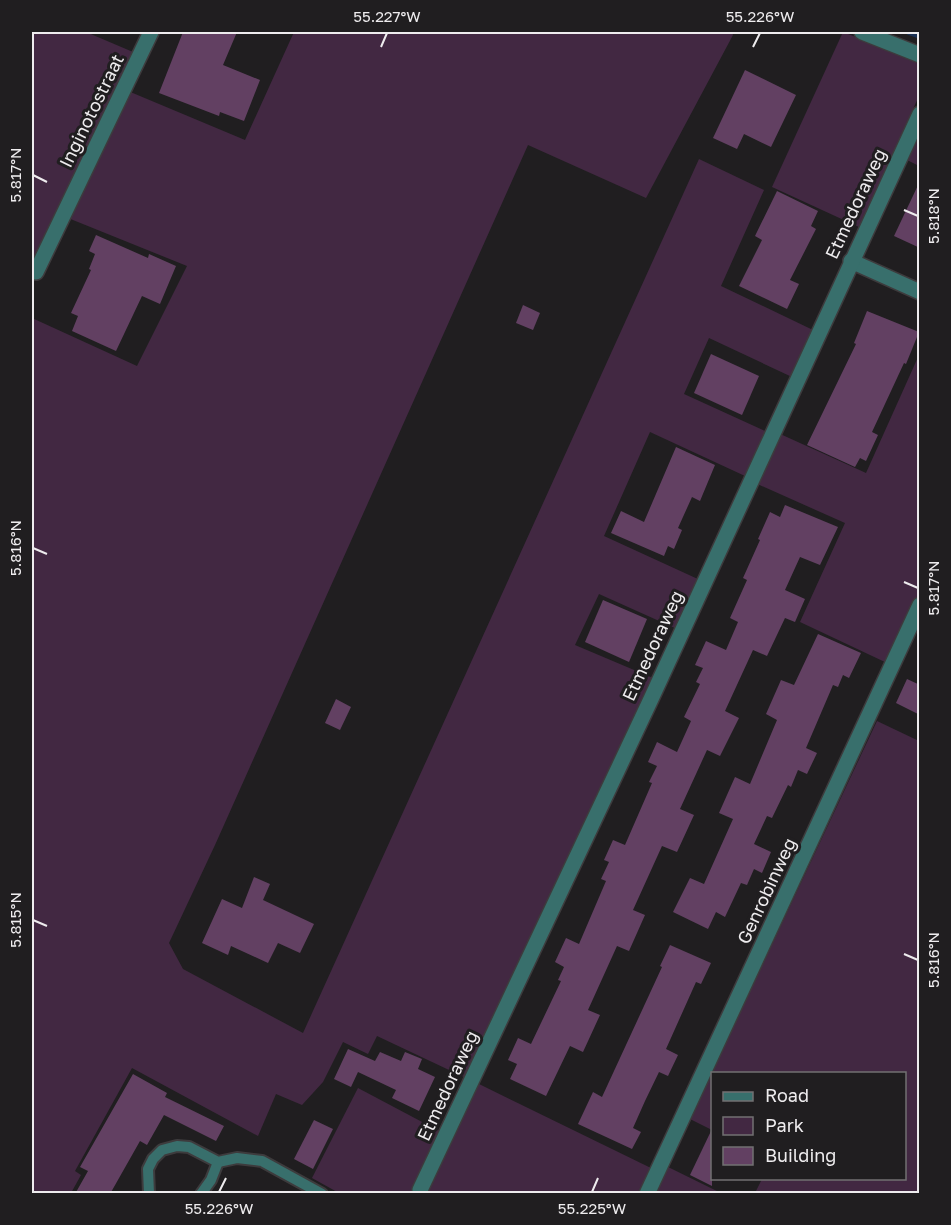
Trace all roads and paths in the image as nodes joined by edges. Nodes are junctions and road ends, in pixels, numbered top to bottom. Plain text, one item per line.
1 (151, 32) edge
2 (862, 32) edge
3 (920, 55) edge
4 (920, 114) edge
5 (851, 261) junction
6 (36, 272) dead end
7 (920, 292) edge
8 (920, 605) edge
9 (218, 1162) junction
10 (149, 1194) edge
11 (201, 1194) edge
12 (322, 1194) edge
13 (421, 1194) edge
14 (648, 1194) edge

1 - 6 street, Inginotostraat
2 - 3 street
4 - 5 street, Etmedoraweg
5 - 7 street
5 - 13 street, Etmedoraweg
8 - 14 street, Genrobinweg
9 - 10 lane
9 - 11 lane
9 - 12 lane

